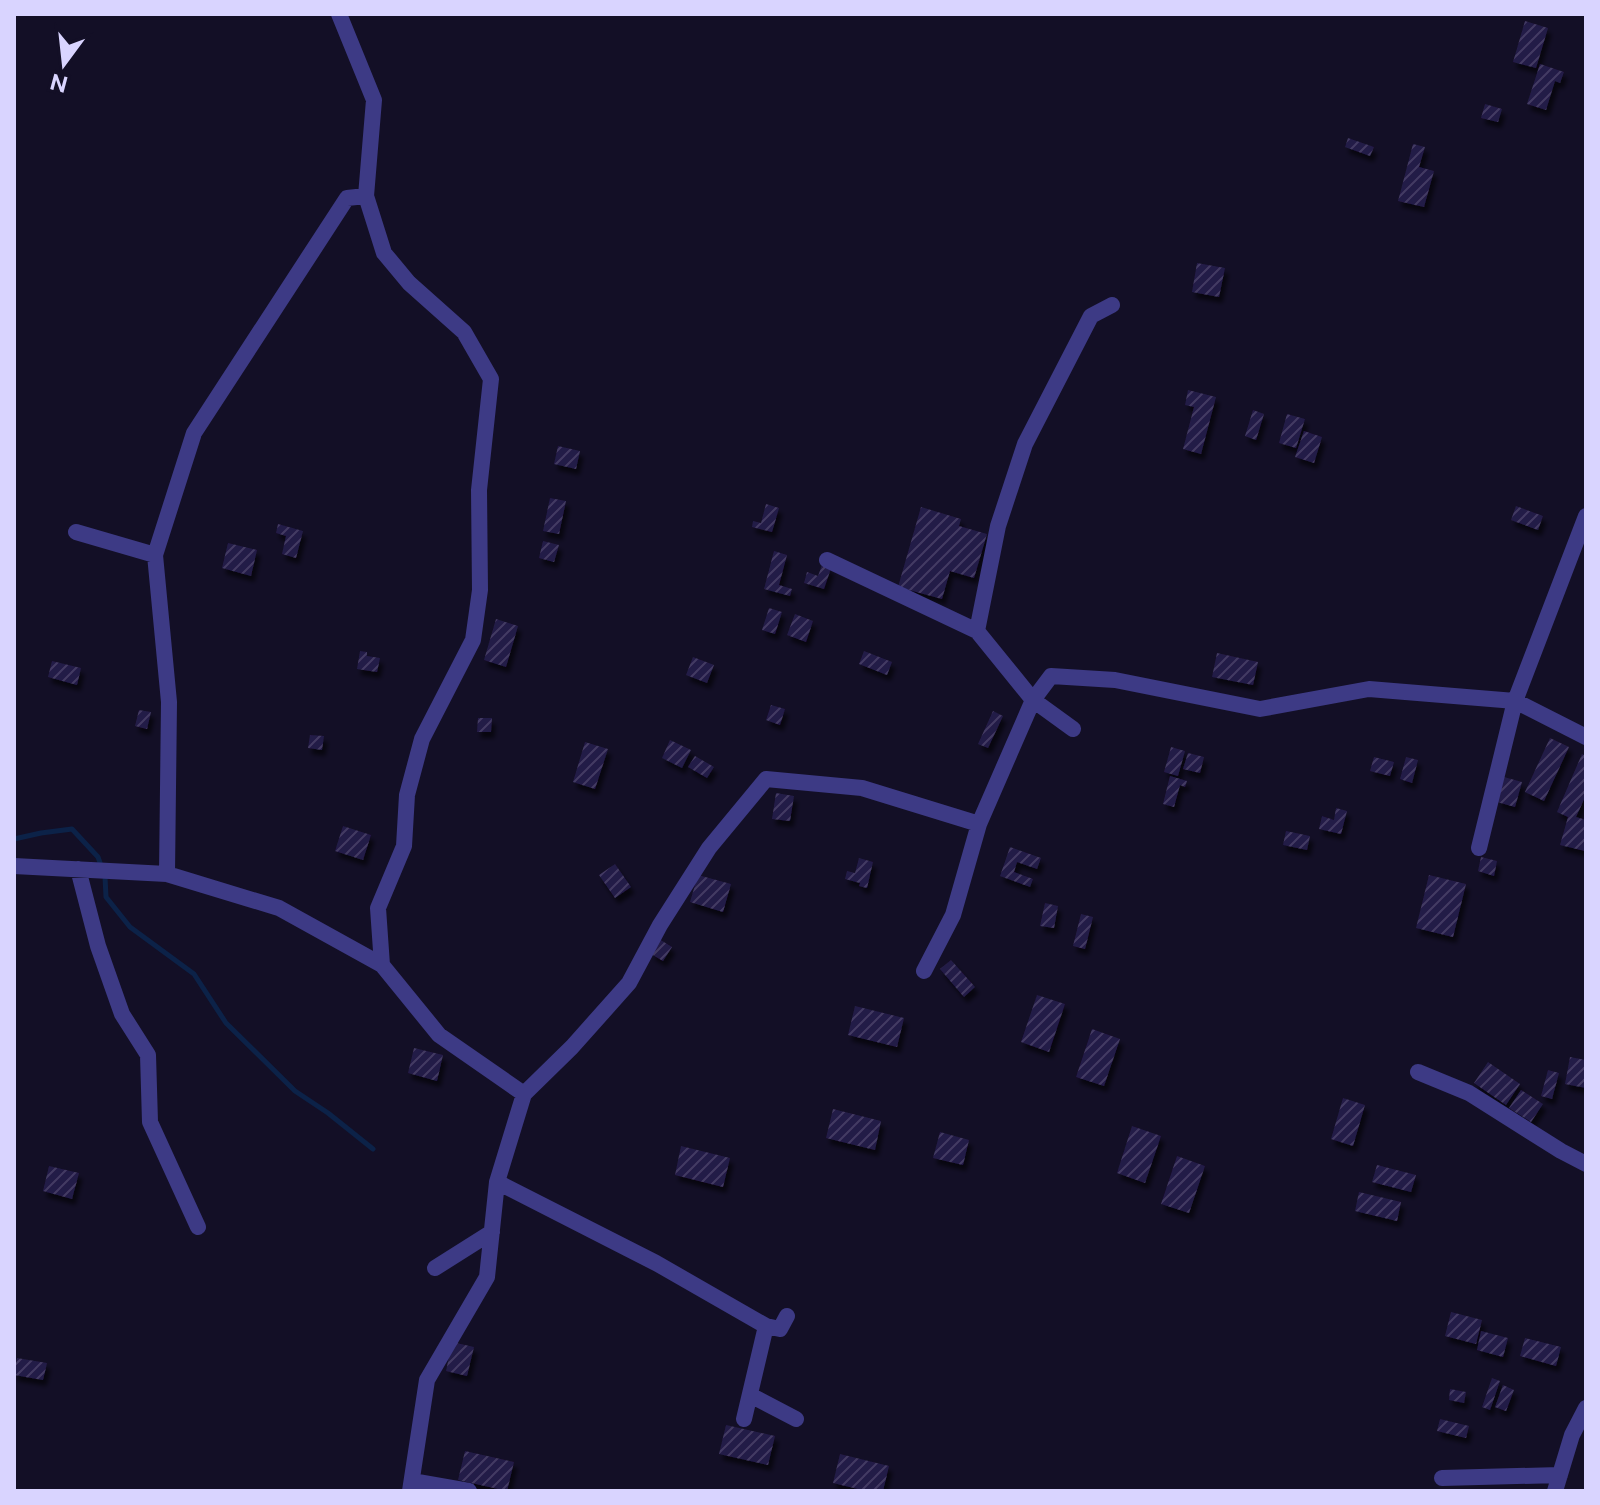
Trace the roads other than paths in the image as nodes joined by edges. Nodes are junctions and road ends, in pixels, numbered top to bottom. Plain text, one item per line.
1 (339, 14) edge
2 (366, 196) junction
3 (1112, 305) dead end
4 (1586, 516) edge
5 (76, 532) dead end
6 (155, 555) junction
7 (827, 560) dead end
8 (977, 631) junction
9 (1033, 700) junction
10 (1515, 701) junction
11 (1073, 729) dead end
12 (1586, 737) edge
13 (979, 824) junction
14 (1479, 848) dead end
15 (14, 866) edge
16 (78, 869) junction
17 (167, 874) junction
18 (382, 965) junction
19 (924, 971) dead end
20 (1418, 1072) dead end
21 (524, 1094) junction
22 (1586, 1164) edge
23 (497, 1182) junction
24 (198, 1227) dead end
25 (492, 1232) junction
26 (435, 1268) dead end
27 (787, 1316) dead end
28 (766, 1326) junction
29 (750, 1395) junction
30 (1586, 1408) edge
31 (744, 1419) dead end
32 (796, 1419) dead end
33 (1442, 1478) dead end
34 (1558, 1483) edge
35 (411, 1486) edge
36 (469, 1491) edge

1 - 2 street
2 - 6 street
2 - 18 street
3 - 8 street
4 - 10 street
5 - 6 street
6 - 17 street
7 - 8 street
8 - 9 street
9 - 10 street
9 - 11 street
9 - 13 street
10 - 12 street
10 - 14 street
13 - 19 street
13 - 21 street
15 - 16 street
16 - 17 street
16 - 24 street
17 - 18 street
18 - 21 street
20 - 22 street
21 - 23 street
23 - 25 street
23 - 28 street
25 - 26 street
25 - 35 street
27 - 28 street
28 - 29 street
29 - 31 street
29 - 32 street
30 - 34 street
33 - 34 street
35 - 36 street

